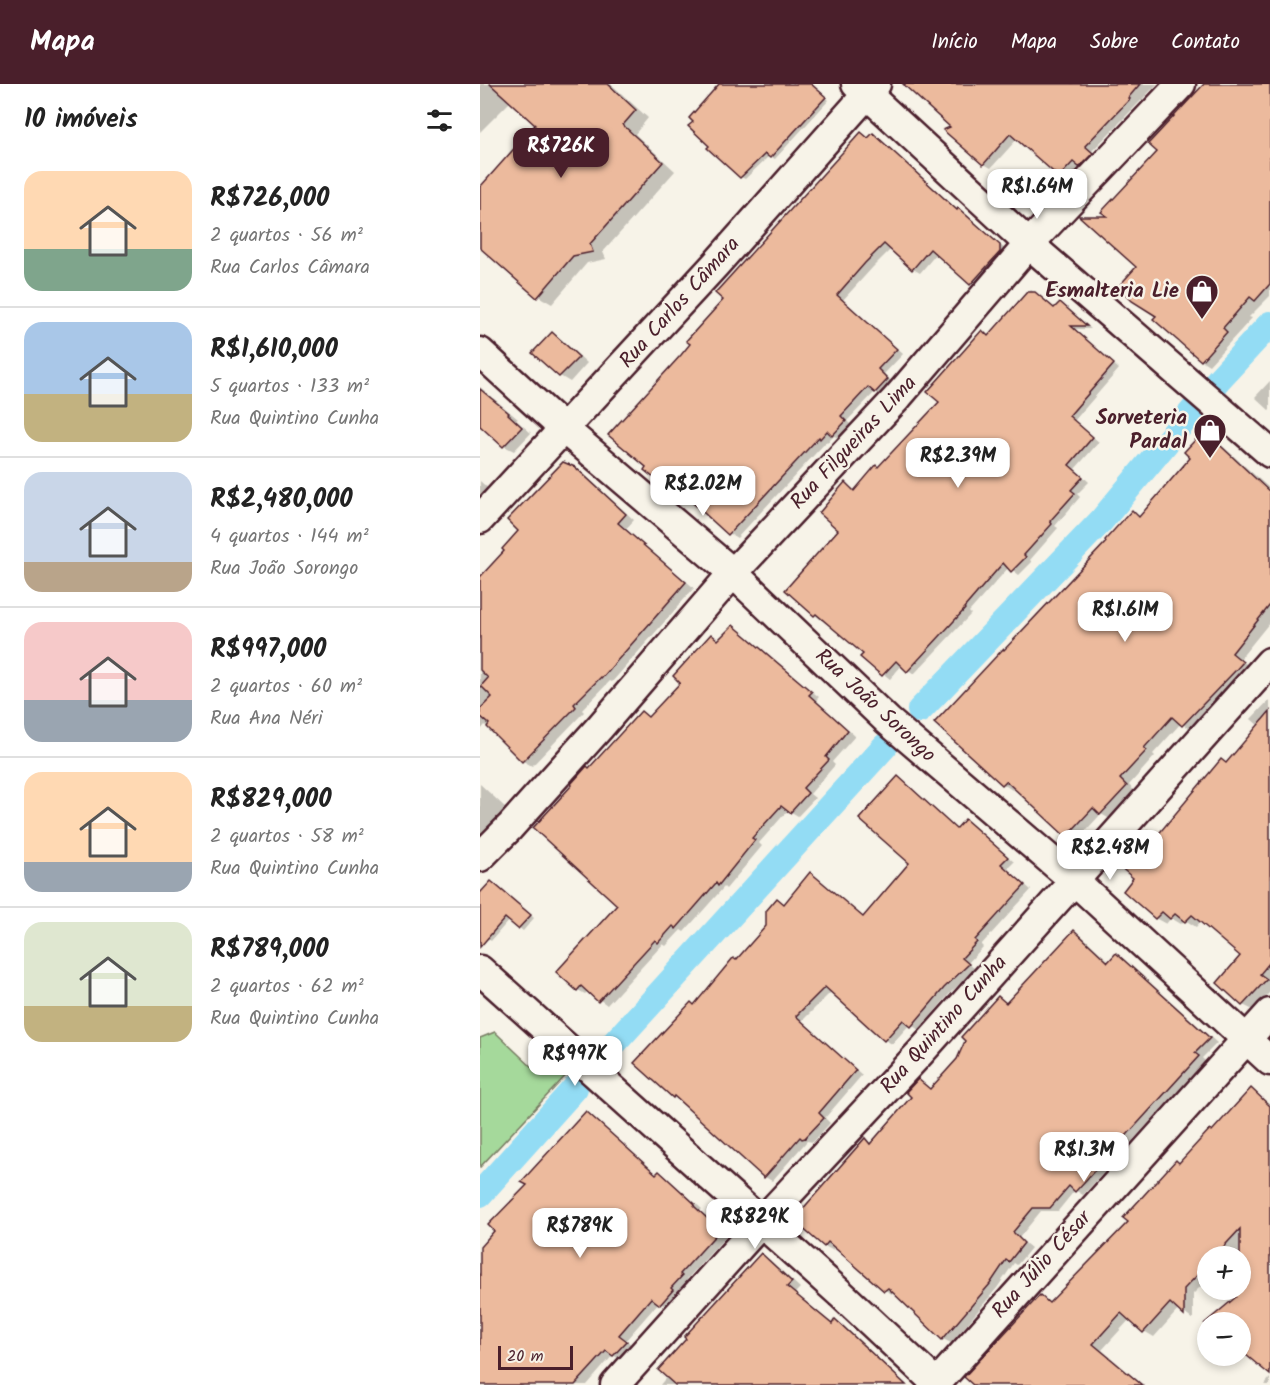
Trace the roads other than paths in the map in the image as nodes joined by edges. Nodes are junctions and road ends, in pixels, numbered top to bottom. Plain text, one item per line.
1 (1181, 84) edge
2 (867, 87) edge
3 (1029, 244) junction
4 (480, 352) edge
5 (564, 429) junction
6 (1270, 453) edge
7 (480, 519) edge
8 (733, 573) junction
9 (1270, 662) edge
10 (480, 857) edge
11 (1075, 881) junction
12 (480, 970) edge
13 (1270, 1013) edge
14 (1247, 1039) junction
15 (1270, 1061) edge
16 (760, 1224) junction
17 (937, 1384) edge
18 (615, 1385) edge

1 - 3 street, Rua Filgueiras Lima
2 - 3 street
2 - 5 street, Rua Carlos Câmara
3 - 6 street
3 - 8 street, Rua Filgueiras Lima
4 - 5 street, Rua João Sorongo
5 - 7 street, Rua Carlos Câmara
5 - 8 street, Rua João Sorongo
8 - 10 street, Rua Filgueiras Lima
8 - 11 street, Rua João Sorongo
9 - 11 street, Rua Quintino Cunha
11 - 14 street, Rua João Sorongo
11 - 16 street, Rua Quintino Cunha
12 - 16 street
13 - 14 street, Rua Júlio César
14 - 15 street, Rua João Sorongo
14 - 17 street, Rua Júlio César
16 - 17 street
16 - 18 street, Rua Quintino Cunha

